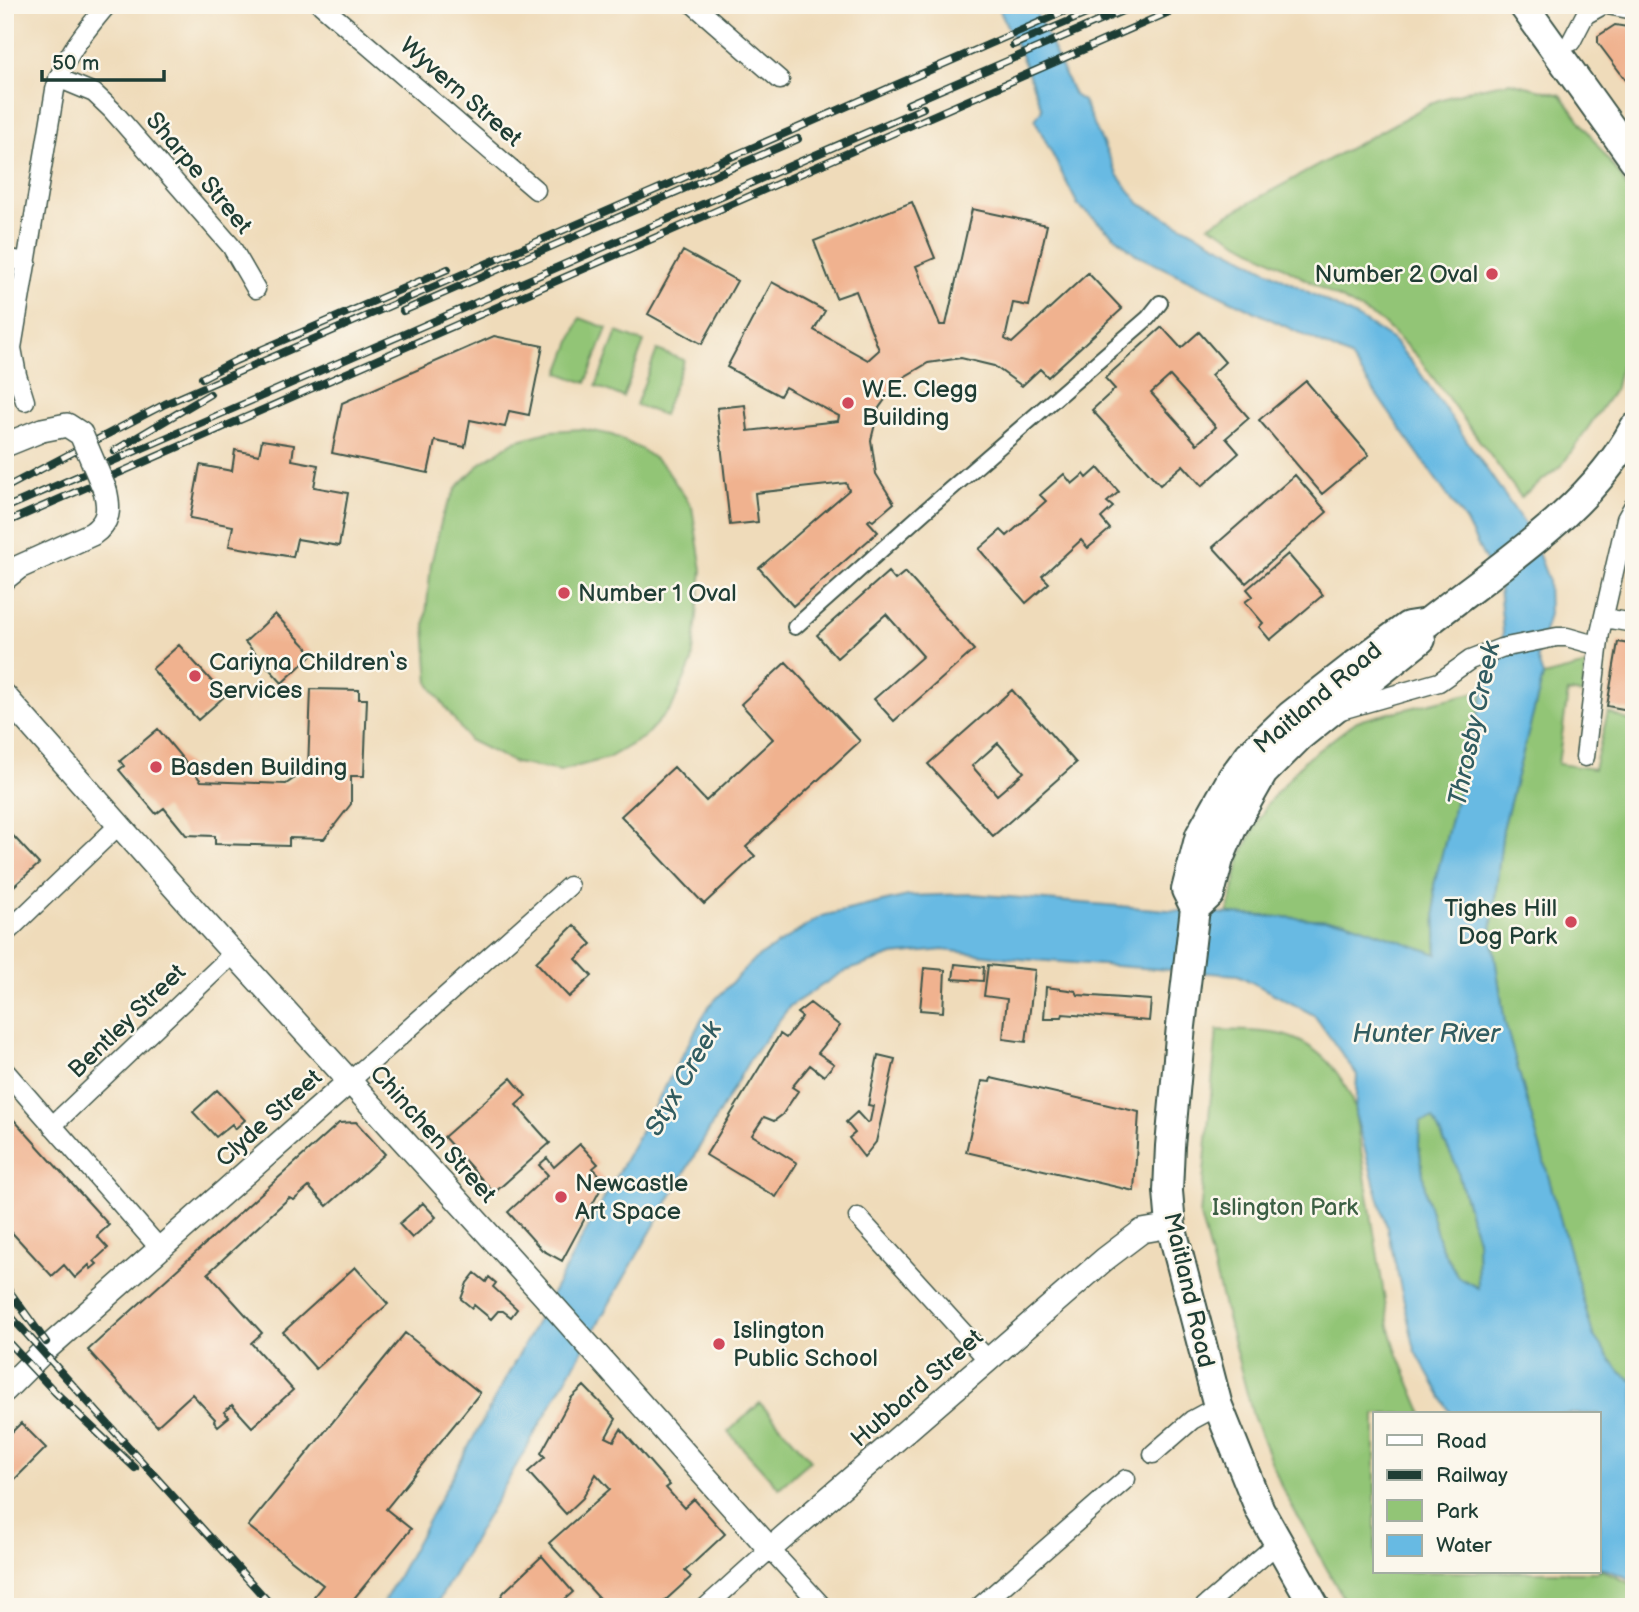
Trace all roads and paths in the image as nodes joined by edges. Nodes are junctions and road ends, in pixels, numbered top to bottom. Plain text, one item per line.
1 (107, 5) edge
2 (321, 5) edge
3 (694, 5) edge
4 (1523, 5) edge
5 (1543, 5) edge
6 (1605, 5) edge
7 (1634, 10) edge
8 (1571, 43) junction
9 (58, 78) junction
10 (780, 80) dead end
11 (1634, 127) edge
12 (1634, 160) edge
13 (537, 190) dead end
14 (5, 258) edge
15 (27, 262) junction
16 (256, 289) dead end
17 (1160, 303) dead end
18 (24, 401) dead end
19 (1634, 428) edge
20 (5, 445) edge
21 (1634, 505) edge
22 (5, 578) edge
23 (1604, 618) junction
24 (1427, 622) junction
25 (1634, 623) edge
26 (795, 627) dead end
27 (1599, 642) junction
28 (5, 696) edge
29 (1328, 714) junction
30 (1585, 757) dead end
31 (120, 824) junction
32 (569, 886) dead end
33 (1195, 908) junction
34 (5, 934) edge
35 (235, 952) junction
36 (5, 1071) edge
37 (350, 1081) junction
38 (52, 1126) junction
39 (858, 1217) dead end
40 (1171, 1226) junction
41 (161, 1250) junction
42 (989, 1361) junction
43 (5, 1390) edge
44 (1218, 1406) junction
45 (1153, 1454) dead end
46 (1126, 1479) dead end
47 (1278, 1543) junction
48 (770, 1549) junction
49 (706, 1607) edge
50 (822, 1607) edge
51 (979, 1607) edge
52 (1204, 1607) edge
53 (1315, 1607) edge

1 - 9 street
2 - 13 street, Wyvern Street
3 - 10 street
4 - 12 main road
5 - 8 main road
6 - 7 street
6 - 8 street
8 - 11 main road
9 - 15 street
9 - 16 street, Sharpe Street
14 - 15 street
15 - 18 street
17 - 26 street
19 - 24 main road, Maitland Road
20 - 22 street, bridge
21 - 23 street
23 - 25 street
23 - 27 street
24 - 29 main road, Maitland Road
24 - 33 main road, Maitland Road
27 - 29 street
27 - 30 street
28 - 31 street, Chinchen Street
29 - 33 main road, Maitland Road
31 - 34 street
31 - 35 street, Chinchen Street
32 - 37 street, Clyde Street
33 - 40 main road, Maitland Road
35 - 37 street, Chinchen Street
35 - 38 street, Bentley Street
36 - 38 street
37 - 41 street, Clyde Street
37 - 48 street, Chinchen Street
38 - 41 street
39 - 42 street
40 - 42 street, Hubbard Street
40 - 44 main road, Maitland Road
41 - 43 street, Clyde Street
42 - 48 street, Hubbard Street
44 - 45 street
44 - 47 main road, Maitland Road
46 - 51 street
47 - 52 street
47 - 53 main road, Maitland Road
48 - 49 street, Hubbard Street
48 - 50 street, Chinchen Street

